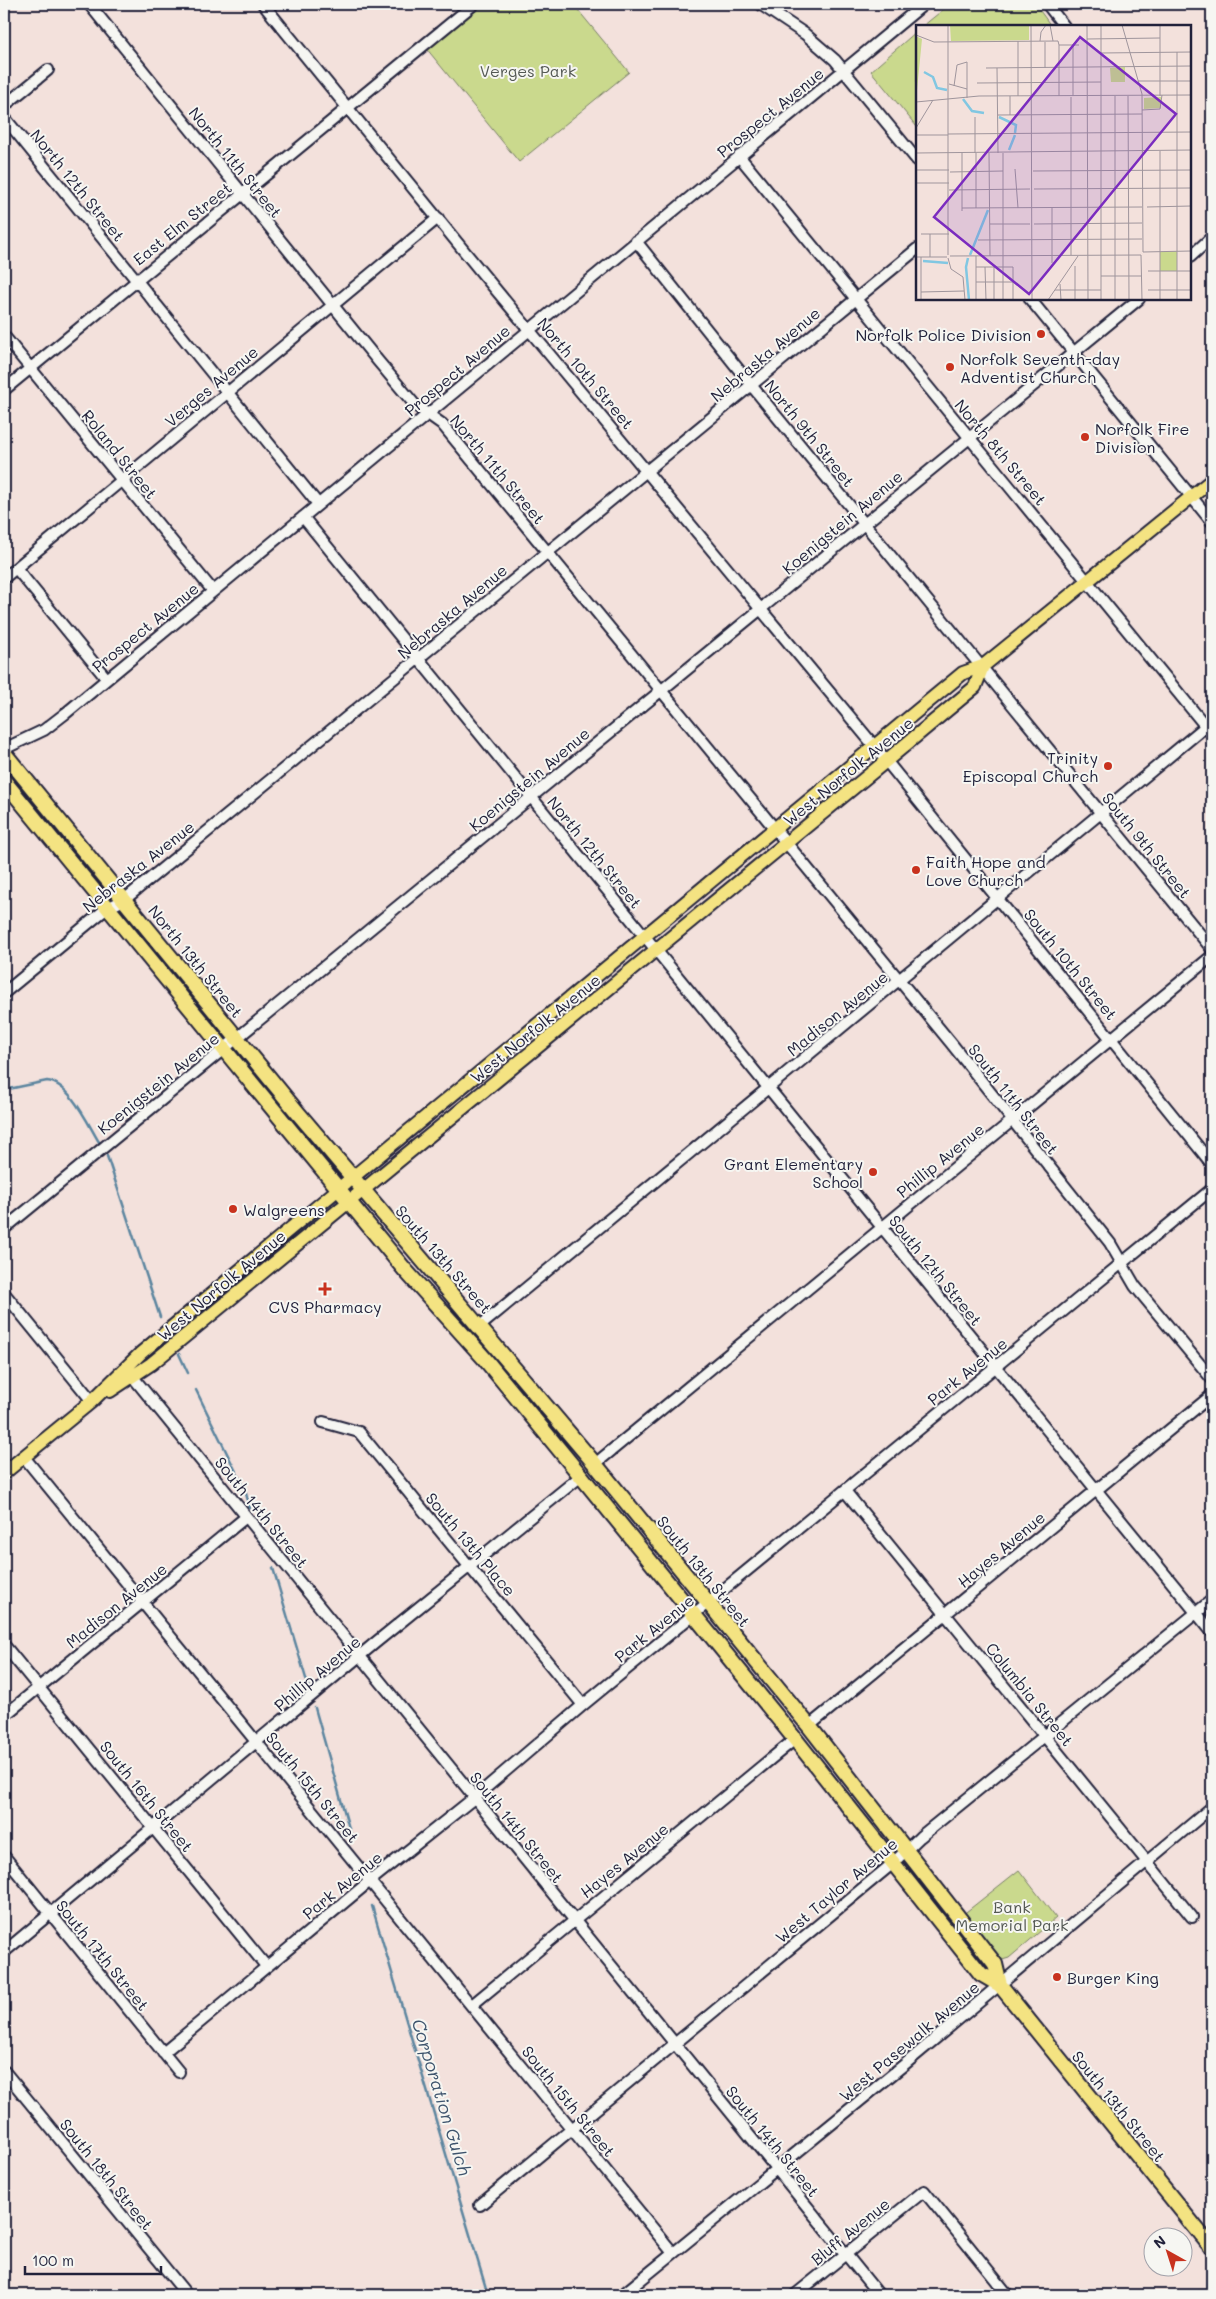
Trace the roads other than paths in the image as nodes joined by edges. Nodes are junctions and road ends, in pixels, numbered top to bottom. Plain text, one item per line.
1 (89, 4) edge
2 (263, 4) edge
3 (474, 4) edge
4 (760, 4) edge
5 (924, 4) edge
6 (1047, 4) edge
7 (1063, 25) edge
8 (48, 70) dead end
9 (843, 71) junction
10 (4, 106) edge
11 (347, 108) junction
12 (4, 117) edge
13 (739, 156) junction
14 (916, 159) edge
15 (242, 194) junction
16 (438, 218) junction
17 (1212, 238) edge
18 (636, 241) junction
19 (916, 250) edge
20 (1191, 256) edge
21 (136, 280) junction
22 (856, 298) junction
23 (1031, 300) edge
24 (1138, 300) edge
25 (333, 305) junction
26 (529, 329) junction
27 (4, 336) edge
28 (1074, 352) junction
29 (30, 368) junction
30 (751, 385) junction
31 (4, 390) edge
32 (229, 393) junction
33 (429, 413) junction
34 (970, 438) junction
35 (646, 470) junction
36 (120, 480) junction
37 (1212, 480) edge
38 (1192, 496) junction
39 (318, 504) junction
40 (303, 517) junction
41 (1212, 522) edge
42 (865, 524) junction
43 (546, 552) junction
44 (16, 568) junction
45 (4, 578) edge
46 (1088, 580) junction
47 (213, 591) junction
48 (760, 610) junction
49 (418, 658) junction
50 (983, 666) junction
51 (106, 678) junction
52 (660, 690) junction
53 (1210, 727) edge
54 (875, 747) junction
55 (4, 749) edge
56 (4, 753) edge
57 (886, 761) junction
58 (4, 781) edge
59 (531, 797) junction
60 (1102, 814) junction
61 (776, 829) junction
62 (786, 842) junction
63 (998, 899) junction
64 (124, 900) junction
65 (107, 908) junction
66 (645, 937) junction
67 (1212, 949) edge
68 (656, 950) junction
69 (1212, 956) edge
70 (900, 981) junction
71 (4, 993) edge
72 (1111, 1038) junction
73 (237, 1039) junction
74 (224, 1050) junction
75 (768, 1088) junction
76 (1012, 1120) junction
77 (1212, 1164) edge
78 (352, 1179) junction
79 (1212, 1189) edge
80 (339, 1190) junction
81 (362, 1190) junction
82 (349, 1201) junction
83 (882, 1227) junction
84 (4, 1229) edge
85 (1122, 1263) junction
86 (4, 1293) edge
87 (479, 1326) junction
88 (995, 1368) junction
89 (133, 1377) junction
90 (1212, 1379) edge
91 (1212, 1395) edge
92 (92, 1401) junction
93 (323, 1422) dead end
94 (24, 1456) junction
95 (595, 1464) junction
96 (4, 1473) edge
97 (580, 1476) junction
98 (1096, 1490) junction
99 (845, 1491) junction
100 (246, 1518) junction
101 (470, 1566) junction
102 (1212, 1600) edge
103 (143, 1602) junction
104 (708, 1604) junction
105 (1197, 1613) junction
106 (946, 1614) junction
107 (694, 1615) junction
108 (1212, 1632) edge
109 (4, 1645) edge
110 (360, 1657) junction
111 (38, 1688) junction
112 (583, 1705) junction
113 (4, 1716) edge
114 (809, 1726) junction
115 (1045, 1737) junction
116 (795, 1739) junction
117 (257, 1743) junction
118 (474, 1798) junction
119 (1212, 1808) edge
120 (154, 1828) junction
121 (907, 1852) junction
122 (4, 1856) edge
123 (1147, 1860) junction
124 (892, 1864) junction
125 (370, 1882) junction
126 (50, 1914) junction
127 (1192, 1916) dead end
128 (574, 1920) junction
129 (4, 1952) edge
130 (266, 1966) junction
131 (1000, 1986) junction
132 (472, 2005) junction
133 (675, 2045) junction
134 (163, 2053) junction
135 (4, 2071) edge
136 (179, 2072) dead end
137 (572, 2129) junction
138 (776, 2170) junction
139 (480, 2205) dead end
140 (1212, 2248) edge
141 (673, 2253) junction
142 (846, 2255) junction
143 (187, 2295) edge
144 (622, 2295) edge
145 (796, 2295) edge
146 (879, 2295) edge
147 (1008, 2295) edge

1 - 15 street, North 11th Street
2 - 11 street, North 10th Street
3 - 11 street, East Elm Street
4 - 9 street
5 - 9 street, Prospect Avenue
6 - 7 street
8 - 10 street
9 - 13 street, Prospect Avenue
9 - 14 street
11 - 15 street, East Elm Street
11 - 16 street, North 10th Street
12 - 21 street, North 12th Street
13 - 18 street, Prospect Avenue
13 - 22 street, North 8th Street
15 - 21 street, East Elm Street
15 - 25 street, North 11th Street
16 - 25 street, Verges Avenue
16 - 26 street, North 10th Street
17 - 20 street
18 - 26 street, Prospect Avenue
18 - 30 street, North 9th Street
19 - 22 street, Nebraska Avenue
21 - 29 street, East Elm Street
21 - 32 street, North 12th Street
22 - 30 street, Nebraska Avenue
22 - 34 street, North 8th Street
23 - 28 street
24 - 28 street, Koenigstein Avenue
25 - 32 street, Verges Avenue
25 - 33 street, North 11th Street
26 - 33 street, Prospect Avenue
26 - 35 street, North 10th Street
27 - 29 street, Roland Street
28 - 34 street, Koenigstein Avenue
28 - 38 street
29 - 31 street, East Elm Street
29 - 36 street, Roland Street
30 - 35 street, Nebraska Avenue
30 - 42 street, North 9th Street
32 - 36 street, Verges Avenue
32 - 39 street, North 12th Street
33 - 39 street, Prospect Avenue
33 - 43 street, North 11th Street
34 - 42 street, Koenigstein Avenue
34 - 46 street, North 8th Street
35 - 43 street, Nebraska Avenue
35 - 48 street, North 10th Street
36 - 44 street, Verges Avenue
36 - 47 street, Roland Street
37 - 38 main road, West Norfolk Avenue
38 - 41 street
38 - 46 main road, West Norfolk Avenue
39 - 40 street, Prospect Avenue
40 - 47 street, Prospect Avenue
40 - 49 street, North 12th Street
42 - 48 street, Koenigstein Avenue
42 - 50 street, North 9th Street
43 - 49 street, Nebraska Avenue
43 - 52 street, North 11th Street
44 - 45 street, Verges Avenue
44 - 51 street
46 - 50 main road, West Norfolk Avenue
46 - 53 street, North 8th Street
47 - 51 street, Prospect Avenue
48 - 52 street, Koenigstein Avenue
48 - 54 street, North 10th Street
49 - 59 street, North 12th Street
49 - 64 street, Nebraska Avenue
50 - 54 main road, West Norfolk Avenue
50 - 57 main road, West Norfolk Avenue
50 - 60 street, South 9th Street
51 - 55 street, Prospect Avenue
52 - 59 street, Koenigstein Avenue
52 - 61 street, North 11th Street
53 - 60 street, Madison Avenue
54 - 57 street, North 10th Street
54 - 61 main road, West Norfolk Avenue
56 - 64 highway, North 13th Street
57 - 62 main road, West Norfolk Avenue
57 - 63 street, South 10th Street
58 - 65 highway
59 - 66 street, North 12th Street
59 - 73 street, Koenigstein Avenue
60 - 63 street, Madison Avenue
60 - 67 street, South 9th Street
61 - 62 street, North 11th Street
61 - 66 main road, West Norfolk Avenue
62 - 68 main road, West Norfolk Avenue
62 - 70 street, South 11th Street
63 - 70 street, Madison Avenue
63 - 72 street, South 10th Street
64 - 65 street, Nebraska Avenue
64 - 73 highway, North 13th Street
65 - 71 street, Nebraska Avenue
65 - 74 highway
66 - 68 street, North 12th Street
66 - 78 main road, West Norfolk Avenue
68 - 75 street, South 12th Street
68 - 81 main road, West Norfolk Avenue
69 - 72 street, Phillip Avenue
70 - 75 street, Madison Avenue
70 - 76 street, South 11th Street
72 - 76 street, Phillip Avenue
72 - 77 street, South 10th Street
73 - 74 street, Koenigstein Avenue
73 - 78 highway, North 13th Street
74 - 80 highway
74 - 84 street, Koenigstein Avenue
75 - 83 street, South 12th Street
75 - 87 street, Madison Avenue
76 - 83 street, Phillip Avenue
76 - 85 street, South 11th Street
78 - 80 main road, West Norfolk Avenue
78 - 81 highway, North 13th Street
79 - 85 street, Park Avenue
80 - 82 highway
80 - 92 main road, West Norfolk Avenue
81 - 82 main road, West Norfolk Avenue
81 - 87 highway, South 13th Street
82 - 89 main road, West Norfolk Avenue
82 - 97 highway, South 13th Street
83 - 88 street, South 12th Street
83 - 95 street, Phillip Avenue
85 - 88 street, Park Avenue
85 - 90 street, South 11th Street
86 - 92 street
87 - 95 highway, South 13th Street
88 - 98 street, South 12th Street
88 - 99 street, Park Avenue
89 - 92 main road, West Norfolk Avenue
89 - 100 street, South 14th Street
91 - 98 street, Hayes Avenue
92 - 94 main road, West Norfolk Avenue
93 - 101 street, South 13th Place
94 - 96 main road, West Norfolk Avenue
94 - 103 street, South 15th Street
95 - 104 highway, South 13th Street
97 - 101 street, Phillip Avenue
97 - 107 highway, South 13th Street
98 - 105 street, South 12th Street
98 - 106 street, Hayes Avenue
99 - 104 street, Park Avenue
99 - 106 street, Columbia Street
100 - 103 street, Madison Avenue
100 - 110 street, South 14th Street
101 - 110 street, Phillip Avenue
101 - 112 street, South 13th Place
102 - 105 street, West Taylor Avenue
103 - 111 street, Madison Avenue
103 - 117 street, South 15th Street
104 - 107 street, Park Avenue
104 - 114 highway, South 13th Street
105 - 108 street, South 12th Street
105 - 115 street, West Taylor Avenue
106 - 114 street, Hayes Avenue
106 - 115 street, Columbia Street
107 - 112 street, Park Avenue
107 - 116 highway, South 13th Street
109 - 111 street, South 16th Street
110 - 117 street, Phillip Avenue
110 - 118 street, South 14th Street
111 - 113 street, Madison Avenue
111 - 120 street, South 16th Street
112 - 118 street, Park Avenue
114 - 121 highway, South 13th Street
115 - 121 street, West Taylor Avenue
115 - 123 street, Columbia Street
116 - 124 highway, South 13th Street
116 - 128 street, Hayes Avenue
117 - 120 street, Phillip Avenue
117 - 125 street, South 15th Street
118 - 125 street, Park Avenue
118 - 128 street, South 14th Street
119 - 123 street, West Pasewalk Avenue
120 - 126 street, Phillip Avenue
120 - 130 street, South 16th Street
121 - 124 street, West Taylor Avenue
121 - 131 highway, South 13th Street
122 - 126 street, South 17th Street
123 - 127 street, Columbia Street
123 - 131 street, West Pasewalk Avenue
124 - 131 highway, South 13th Street
124 - 133 street, West Taylor Avenue
125 - 130 street, Park Avenue
125 - 132 street, South 15th Street
126 - 129 street, Phillip Avenue
126 - 134 street, South 17th Street
128 - 132 street, Hayes Avenue
128 - 133 street, South 14th Street
130 - 134 street, Park Avenue
131 - 138 street, West Pasewalk Avenue
131 - 140 highway, South 13th Street
132 - 137 street, South 15th Street
133 - 137 street, West Taylor Avenue
133 - 138 street, South 14th Street
134 - 136 street, South 17th Street
135 - 143 street, South 18th Street
137 - 139 street, West Taylor Avenue
137 - 141 street, South 15th Street
138 - 141 street, West Pasewalk Avenue
138 - 142 street, South 14th Street
141 - 144 street, West Pasewalk Avenue
142 - 145 street, Bluff Avenue
142 - 146 street, South 14th Street
142 - 147 street, Bluff Avenue

